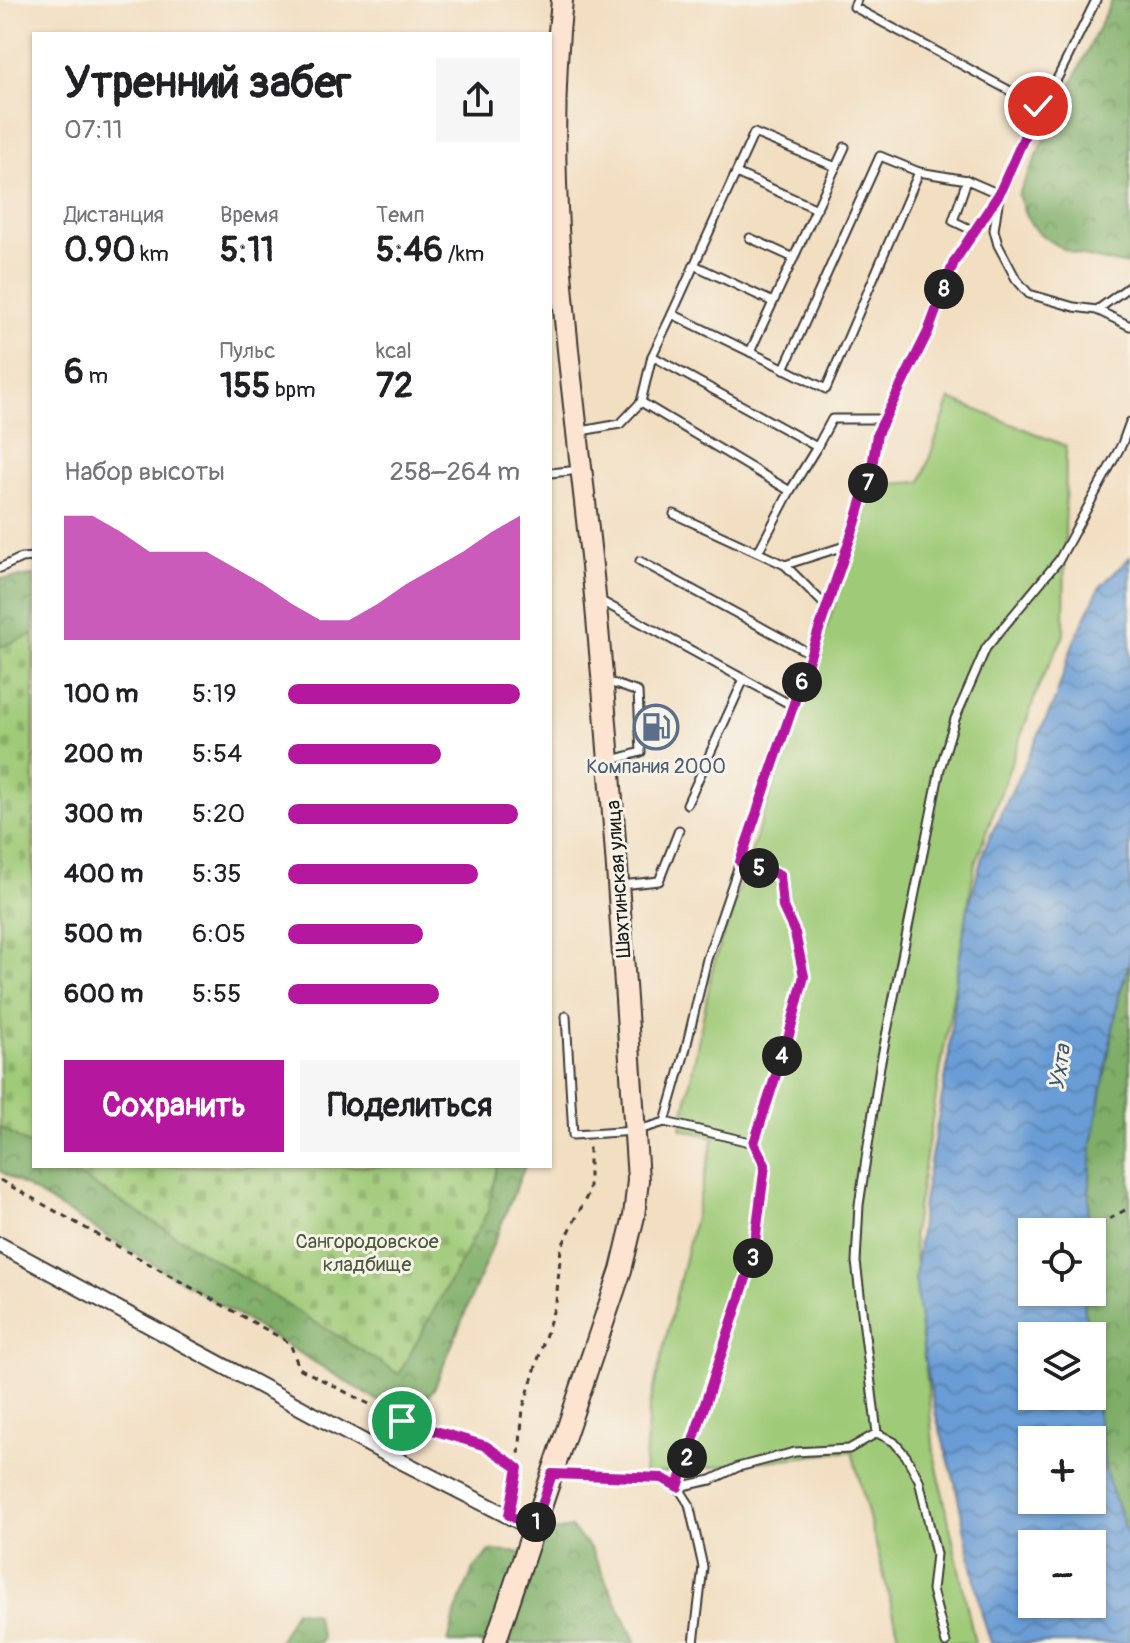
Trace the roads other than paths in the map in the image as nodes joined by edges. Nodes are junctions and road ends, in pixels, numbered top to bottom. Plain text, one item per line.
1 (562, 0) edge
2 (857, 0) edge
3 (1096, 0) edge
4 (1038, 106) junction
5 (845, 147) dead end
6 (836, 167) junction
7 (919, 172) junction
8 (736, 173) junction
9 (967, 180) junction
10 (999, 194) junction
11 (817, 209) junction
12 (974, 231) junction
13 (750, 238) dead end
14 (794, 258) junction
15 (694, 265) junction
16 (1130, 286) edge
17 (773, 302) junction
18 (1097, 310) junction
19 (672, 314) junction
20 (1130, 326) edge
21 (750, 352) junction
22 (652, 356) junction
23 (784, 369) junction
24 (641, 402) junction
25 (884, 419) junction
26 (1130, 422) edge
27 (578, 431) junction
28 (817, 447) junction
29 (582, 470) junction
30 (552, 473) edge
31 (790, 491) junction
32 (674, 514) dead end
33 (848, 545) junction
34 (758, 552) junction
35 (32, 557) edge
36 (640, 561) dead end
37 (785, 565) junction
38 (0, 568) edge
39 (595, 598) junction
40 (827, 607) junction
41 (811, 654) junction
42 (744, 679) junction
43 (601, 680) junction
44 (793, 706) junction
45 (611, 761) junction
46 (687, 804) dead end
47 (679, 830) dead end
48 (740, 862) junction
49 (619, 885) junction
50 (566, 1016) dead end
51 (665, 1122) junction
52 (635, 1131) junction
53 (754, 1143) junction
54 (0, 1245) edge
55 (877, 1433) junction
56 (552, 1474) junction
57 (678, 1487) junction
58 (534, 1529) junction
59 (495, 1643) edge
60 (694, 1643) edge
61 (946, 1643) edge

1 - 27 street, Шахтинская улица
2 - 4 lane
3 - 4 lane
4 - 10 lane
5 - 6 lane
6 - 8 lane
6 - 11 lane
7 - 9 lane
7 - 23 lane
7 - 23 lane
8 - 11 lane
8 - 15 lane
9 - 10 lane
9 - 12 lane
10 - 12 lane
10 - 18 lane
11 - 14 lane
12 - 25 lane
13 - 14 lane
14 - 17 lane
15 - 17 lane
15 - 19 lane
16 - 18 lane
17 - 21 lane
18 - 20 lane
19 - 21 lane
19 - 22 lane
21 - 23 lane
22 - 24 lane
22 - 28 lane
24 - 27 lane
24 - 31 lane
25 - 28 lane
25 - 33 lane
26 - 55 lane
27 - 29 street, Шахтинская улица
28 - 31 lane
29 - 30 lane
29 - 39 street, Шахтинская улица
31 - 34 lane
32 - 34 lane
33 - 37 lane
33 - 40 lane
34 - 37 lane
35 - 38 lane
36 - 41 lane
37 - 40 lane
39 - 42 lane
39 - 43 street, Шахтинская улица
40 - 41 lane
41 - 44 lane
42 - 44 lane
42 - 46 lane
43 - 45 street, Шахтинская улица
43 - 45 lane
44 - 48 lane
45 - 49 street, Шахтинская улица
47 - 49 lane
48 - 51 lane
48 - 53 lane
49 - 52 street, Шахтинская улица
50 - 52 lane
51 - 52 lane
51 - 53 lane
52 - 56 street, Шахтинская улица
53 - 57 lane
54 - 58 street
55 - 57 lane
55 - 61 lane
56 - 57 lane
56 - 58 street, Шахтинская улица
57 - 60 lane
58 - 59 street, Шахтинская улица

